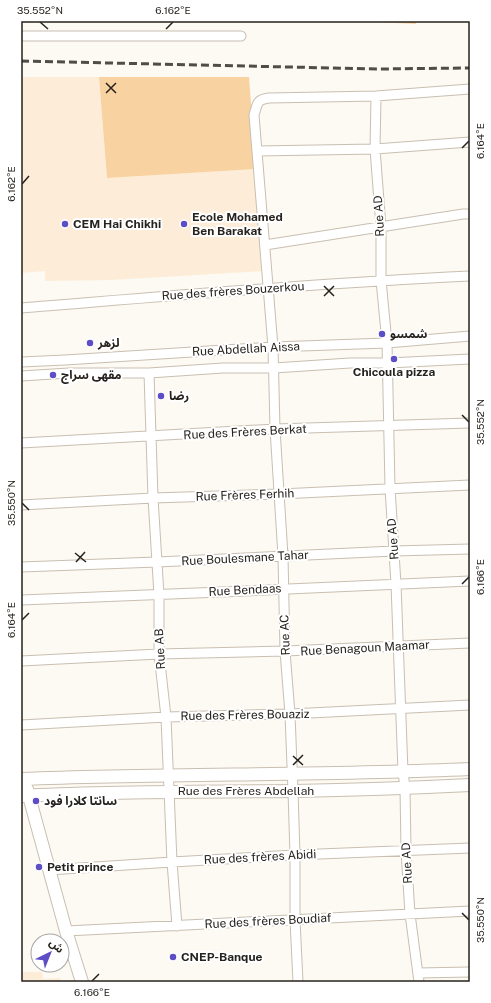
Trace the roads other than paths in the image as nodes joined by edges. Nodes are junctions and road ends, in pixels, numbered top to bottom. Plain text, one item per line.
1 (21, 36) edge
2 (242, 36) dead end
3 (470, 89) edge
4 (376, 96) junction
5 (470, 142) edge
6 (375, 150) junction
7 (257, 151) junction
8 (468, 212) edge
9 (381, 227) junction
10 (265, 245) junction
11 (470, 276) edge
12 (381, 280) junction
13 (268, 288) junction
14 (21, 308) edge
15 (470, 336) edge
16 (387, 343) junction
17 (273, 347) junction
18 (470, 359) edge
19 (21, 362) edge
20 (388, 363) junction
21 (274, 368) junction
22 (149, 372) junction
23 (21, 376) edge
24 (470, 423) edge
25 (388, 426) junction
26 (275, 429) junction
27 (152, 436) junction
28 (21, 443) edge
29 (470, 485) edge
30 (390, 488) junction
31 (280, 494) junction
32 (154, 498) junction
33 (21, 505) edge
34 (470, 549) edge
35 (394, 551) junction
36 (283, 556) junction
37 (157, 562) junction
38 (21, 567) edge
39 (470, 580) edge
40 (396, 584) junction
41 (284, 588) junction
42 (159, 595) junction
43 (21, 600) edge
44 (470, 643) edge
45 (398, 646) junction
46 (285, 651) junction
47 (159, 654) junction
48 (21, 661) edge
49 (470, 705) edge
50 (400, 708) junction
51 (290, 714) junction
52 (166, 717) junction
53 (21, 725) edge
54 (470, 769) edge
55 (403, 772) junction
56 (292, 774) junction
57 (168, 775) junction
58 (22, 776) edge
59 (470, 785) edge
60 (405, 788) junction
61 (170, 791) junction
62 (293, 791) junction
63 (25, 796) edge
64 (470, 848) edge
65 (406, 851) junction
66 (295, 855) junction
67 (172, 862) junction
68 (49, 870) junction
69 (470, 911) edge
70 (410, 914) junction
71 (295, 920) junction
72 (177, 926) junction
73 (66, 931) junction
74 (470, 972) edge
75 (418, 978) edge
76 (82, 982) edge
77 (298, 982) edge

1 - 2 street
3 - 4 street
4 - 6 street, Rue AD
4 - 7 street, Rue AC
5 - 6 street
6 - 7 street
6 - 9 street, Rue AD
7 - 10 street, Rue AC
8 - 9 street
9 - 10 street
9 - 12 street, Rue AD
10 - 13 street, Rue AC
11 - 12 street, Rue des frères Bouzerkou
12 - 13 street, Rue des frères Bouzerkou
12 - 16 street, Rue AD
13 - 14 street, Rue des frères Bouzerkou
13 - 17 street, Rue AC
15 - 16 street, Rue Abdellah Aissa
16 - 17 street, Rue Abdellah Aissa
16 - 20 street, Rue AD
17 - 19 street, Rue Abdellah Aissa
17 - 21 street, Rue AC
18 - 20 street
20 - 21 street
20 - 25 street, Rue AD
21 - 22 street
21 - 26 street, Rue AC
22 - 23 street
22 - 27 street, Rue AB
24 - 25 street, Rue des Frères Berkat
25 - 26 street, Rue des Frères Berkat
25 - 30 street, Rue AD
26 - 27 street, Rue des Frères Berkat
26 - 31 street, Rue AC
27 - 28 street, Rue des Frères Berkat
27 - 32 street, Rue AB
29 - 30 street, Rue Frères Ferhih
30 - 31 street, Rue Frères Ferhih
30 - 35 street, Rue AD
31 - 32 street, Rue Frères Ferhih
31 - 36 street, Rue AC
32 - 33 street, Rue Frères Ferhih
32 - 37 street, Rue AB
34 - 35 street, Rue Boulesmane Tahar
35 - 36 street, Rue Boulesmane Tahar
35 - 40 street, Rue AD
36 - 37 street, Rue Boulesmane Tahar
36 - 41 street, Rue AC
37 - 38 street, Rue Boulesmane Tahar
37 - 42 street, Rue AB
39 - 40 street, Rue Bendaas
40 - 41 street, Rue Bendaas
40 - 45 street, Rue AD
41 - 42 street, Rue Bendaas
41 - 46 street, Rue AC
42 - 43 street, Rue Bendaas
42 - 47 street, Rue AB
44 - 45 street, Rue Benagoun Maamar
45 - 46 street, Rue Benagoun Maamar
45 - 50 street, Rue AD
46 - 47 street, Rue Benagoun Maamar
46 - 51 street, Rue AC
47 - 48 street, Rue Benagoun Maamar
47 - 52 street, Rue AB
49 - 50 street, Rue des Frères Bouaziz
50 - 51 street, Rue des Frères Bouaziz
50 - 55 street, Rue AD
51 - 52 street, Rue des Frères Bouaziz
51 - 56 street, Rue AC
52 - 53 street, Rue des Frères Bouaziz
52 - 57 street, Rue AB
54 - 55 main road, Rue des Frères Abdellah
55 - 56 main road, Rue des Frères Abdellah
55 - 60 street, Rue AD
56 - 57 main road, Rue des Frères Abdellah
56 - 62 street, Rue AC
57 - 58 main road, Rue des Frères Abdellah
57 - 61 street, Rue AB
58 - 63 main road
59 - 60 main road, Rue des Frères Abdellah
60 - 62 main road, Rue des Frères Abdellah
60 - 65 street, Rue AD
61 - 62 main road, Rue des Frères Abdellah
61 - 63 main road, Rue des Frères Abdellah
61 - 67 street, Rue AB
62 - 66 street, Rue AC
63 - 68 main road
64 - 65 street, Rue des frères Abidi
65 - 66 street, Rue des frères Abidi
65 - 70 street, Rue AD
66 - 67 street, Rue des frères Abidi
66 - 71 street, Rue AC
67 - 68 street, Rue des frères Abidi
67 - 72 street, Rue AB
68 - 73 main road
69 - 70 street, Rue des frères Boudiaf
70 - 71 street, Rue des frères Boudiaf
70 - 75 street, Rue AD
71 - 72 street, Rue des frères Boudiaf
71 - 77 street, Rue AC
72 - 73 street, Rue des frères Boudiaf
73 - 76 main road
74 - 75 street

